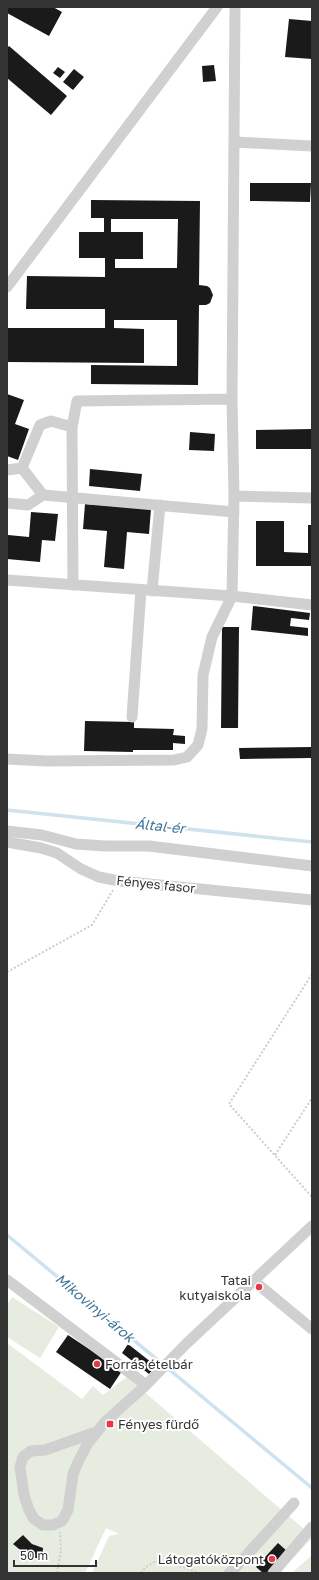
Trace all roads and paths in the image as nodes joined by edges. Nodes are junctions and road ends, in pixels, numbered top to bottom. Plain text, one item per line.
1 (217, 7) edge
2 (235, 7) edge
3 (234, 142) junction
4 (312, 146) edge
5 (7, 287) edge
6 (232, 398) junction
7 (72, 427) junction
8 (22, 468) junction
9 (7, 470) edge
10 (43, 495) junction
11 (234, 496) junction
12 (72, 498) junction
13 (312, 498) edge
14 (7, 503) edge
15 (160, 505) junction
16 (234, 512) junction
17 (7, 580) edge
18 (73, 585) junction
19 (147, 590) junction
20 (232, 596) junction
21 (312, 605) edge
22 (132, 717) dead end
23 (7, 759) edge
24 (7, 830) edge
25 (7, 842) edge
26 (312, 866) edge
27 (119, 881) junction
28 (312, 900) edge
29 (7, 972) edge
30 (312, 974) edge
31 (312, 1098) edge
32 (311, 1102) edge
33 (275, 1155) junction
34 (312, 1197) edge
35 (312, 1226) edge
36 (7, 1280) edge
37 (254, 1281) junction
38 (312, 1329) edge
39 (153, 1378) junction
40 (96, 1432) junction
41 (294, 1503) dead end
42 (62, 1521) junction
43 (312, 1527) edge
44 (233, 1572) edge
45 (57, 1573) edge
46 (141, 1573) edge
47 (200, 1573) edge
48 (273, 1573) edge

1 - 5 street
2 - 3 street
3 - 4 street
3 - 6 street
6 - 7 street
6 - 11 street
7 - 8 street
7 - 12 street
8 - 9 street
8 - 10 street
10 - 12 street
10 - 14 street
11 - 13 street
11 - 16 street
12 - 15 street
12 - 18 street
15 - 16 street
15 - 19 street
16 - 20 street
17 - 18 street
18 - 19 street
19 - 20 street
19 - 22 street
20 - 21 street
20 - 23 street
24 - 26 street
25 - 27 street, Fényes fasor
27 - 28 street, Fényes fasor
27 - 29 path
30 - 33 path
31 - 32 path
32 - 33 path
33 - 34 path
35 - 37 street
36 - 39 street
37 - 38 street
37 - 39 street
39 - 40 street
40 - 42 street
40 - 42 street
41 - 44 street
42 - 45 path
43 - 48 street
46 - 47 path

